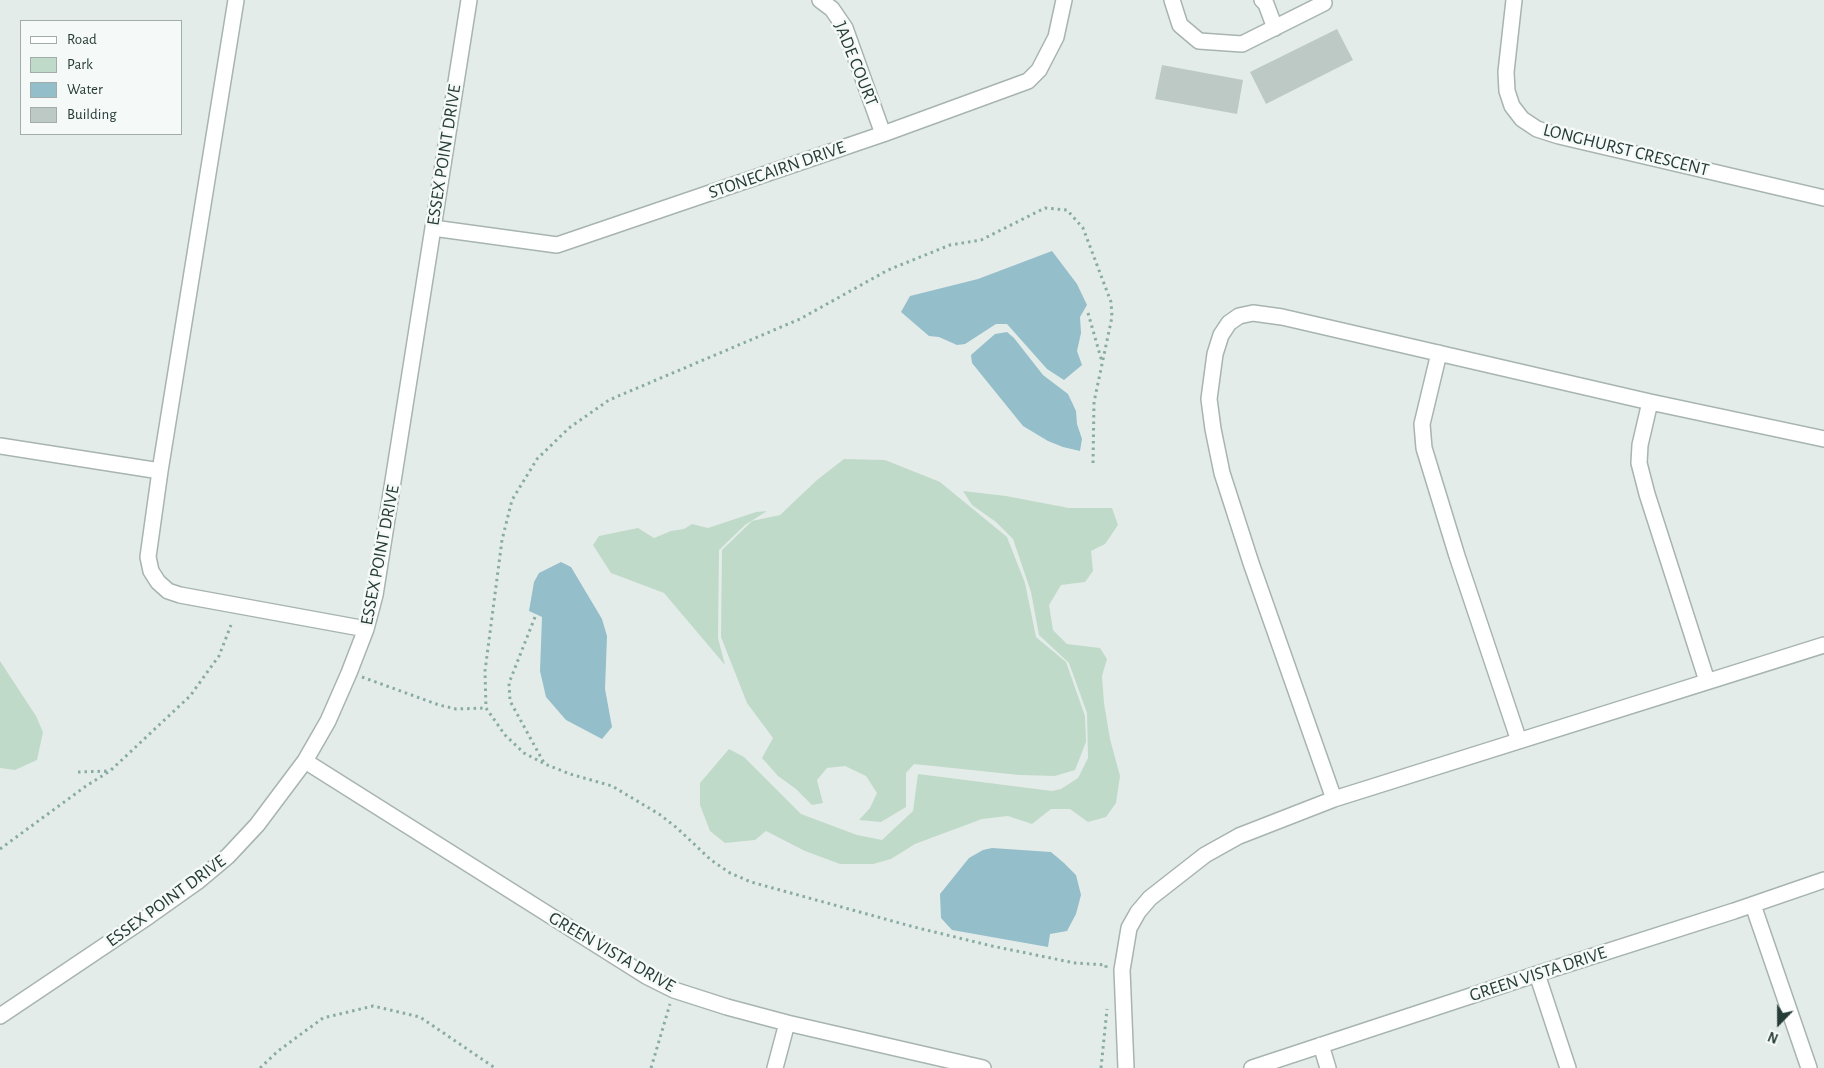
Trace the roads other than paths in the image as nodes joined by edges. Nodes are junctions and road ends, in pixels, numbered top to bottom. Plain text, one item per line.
1 (236, 0) edge
2 (469, 0) edge
3 (820, 0) edge
4 (1064, 0) edge
5 (1172, 0) edge
6 (1262, 0) edge
7 (1514, 0) edge
8 (1324, 3) dead end
9 (1275, 28) junction
10 (883, 134) junction
11 (1824, 198) edge
12 (433, 228) junction
13 (1439, 353) junction
14 (1650, 402) junction
15 (1824, 439) edge
16 (0, 446) edge
17 (160, 471) junction
18 (366, 629) junction
19 (1824, 645) edge
20 (1707, 681) junction
21 (1519, 741) junction
22 (305, 761) junction
23 (1334, 799) junction
24 (1824, 880) edge
25 (1753, 905) junction
26 (1537, 974) junction
27 (0, 1016) edge
28 (787, 1022) junction
29 (1321, 1045) junction
30 (775, 1068) edge
31 (983, 1068) edge
32 (1126, 1068) edge
33 (1252, 1068) edge
34 (1328, 1068) edge
35 (1568, 1068) edge
36 (1809, 1068) edge

1 - 17 street
2 - 12 street, ESSEX POINT DRIVE
3 - 10 street, JADE COURT
4 - 10 street, STONECAIRN DRIVE
5 - 9 street
6 - 9 street
7 - 11 street, LONGHURST CRESCENT
8 - 9 street
10 - 12 street, STONECAIRN DRIVE
12 - 18 street, ESSEX POINT DRIVE
13 - 14 street
13 - 21 street
13 - 23 street
14 - 15 street
14 - 20 street
16 - 17 street
17 - 18 street
18 - 22 street, ESSEX POINT DRIVE
19 - 20 street
20 - 21 street
21 - 23 street
22 - 27 street, ESSEX POINT DRIVE
22 - 28 street, GREEN VISTA DRIVE
23 - 32 street
24 - 25 street, GREEN VISTA DRIVE
25 - 26 street, GREEN VISTA DRIVE
25 - 36 street
26 - 29 street, GREEN VISTA DRIVE
26 - 35 street
28 - 30 street
28 - 31 street, GREEN VISTA DRIVE
29 - 33 street, GREEN VISTA DRIVE
29 - 34 street

